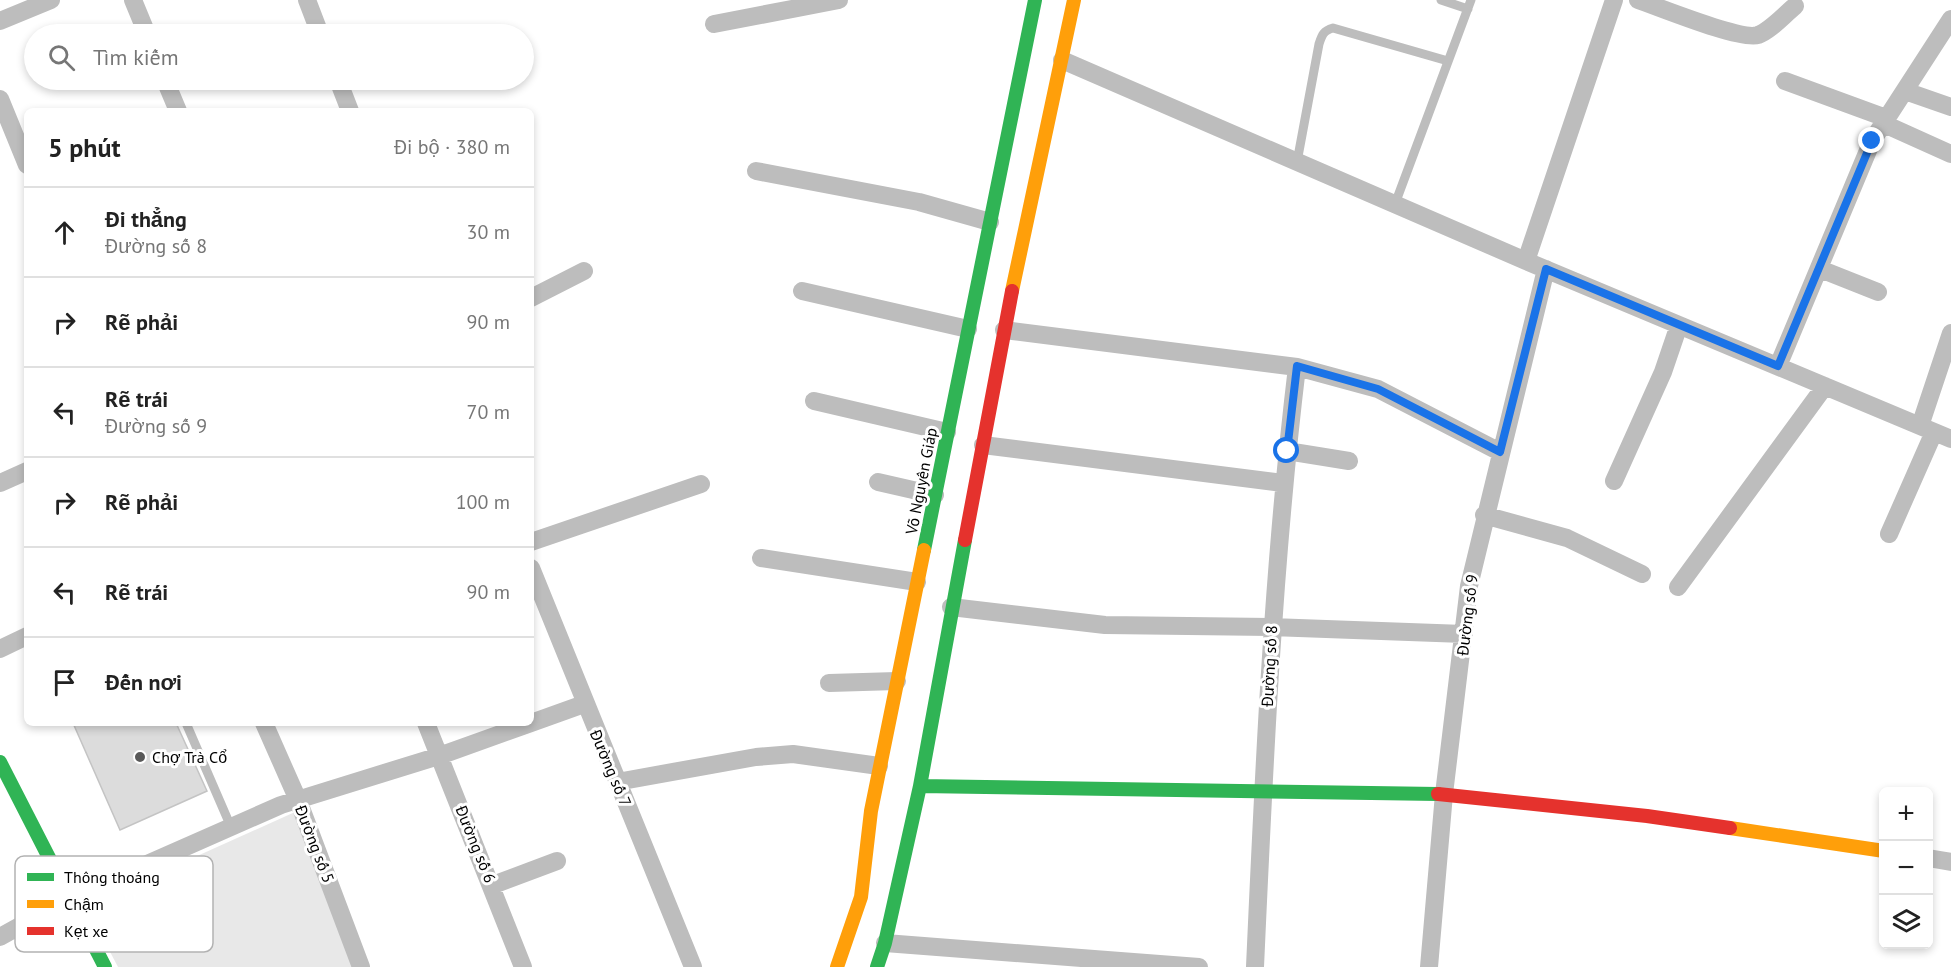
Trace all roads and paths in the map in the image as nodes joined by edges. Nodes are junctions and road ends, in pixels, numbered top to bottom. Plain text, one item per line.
1 (51, 0) edge
2 (133, 0) edge
3 (307, 0) edge
4 (839, 0) edge
5 (1035, 0) edge
6 (1074, 0) edge
7 (1441, 0) edge
8 (1614, 0) edge
9 (1638, 0) edge
10 (1469, 5) edge
11 (1795, 6) dead end
12 (1951, 19) edge
13 (0, 21) edge
14 (143, 24) edge
15 (316, 24) edge
16 (714, 24) dead end
17 (1062, 60) junction
18 (1448, 61) junction
19 (1785, 81) dead end
20 (169, 90) edge
21 (342, 90) edge
22 (1905, 91) junction
23 (0, 99) edge
24 (1951, 107) edge
25 (177, 108) edge
26 (349, 108) edge
27 (1884, 121) junction
28 (1951, 154) edge
29 (24, 158) edge
30 (1297, 162) junction
31 (756, 171) dead end
32 (1395, 204) junction
33 (990, 222) junction
34 (1526, 261) junction
35 (1546, 269) junction
36 (1820, 269) junction
37 (584, 271) dead end
38 (802, 291) dead end
39 (1878, 292) dead end
40 (534, 296) edge
41 (1679, 325) junction
42 (968, 329) junction
43 (1004, 330) junction
44 (1951, 333) edge
45 (1297, 366) junction
46 (1778, 366) junction
47 (1825, 386) junction
48 (814, 401) dead end
49 (947, 432) junction
50 (1935, 433) edge
51 (982, 445) junction
52 (1287, 451) junction
53 (1500, 452) junction
54 (1349, 461) dead end
55 (24, 472) edge
56 (1614, 481) dead end
57 (879, 482) dead end
58 (0, 483) edge
59 (1283, 483) junction
60 (701, 484) dead end
61 (935, 495) junction
62 (1484, 515) junction
63 (1889, 534) dead end
64 (534, 541) edge
65 (761, 558) dead end
66 (1642, 574) dead end
67 (534, 576) edge
68 (917, 582) junction
69 (1678, 587) dead end
70 (951, 607) junction
71 (1270, 627) junction
72 (1464, 634) junction
73 (24, 637) edge
74 (0, 649) edge
75 (897, 681) junction
76 (829, 683) dead end
77 (584, 704) junction
78 (534, 722) edge
79 (187, 726) edge
80 (265, 726) edge
81 (427, 726) edge
82 (523, 726) edge
83 (439, 756) junction
84 (0, 762) edge
85 (879, 766) junction
86 (617, 782) junction
87 (920, 786) junction
88 (1263, 790) junction
89 (1444, 794) junction
90 (298, 800) junction
91 (231, 827) junction
92 (1879, 850) edge
93 (48, 856) edge
94 (165, 856) edge
95 (1933, 859) edge
96 (557, 861) dead end
97 (1951, 862) edge
98 (493, 885) junction
99 (15, 929) edge
100 (0, 937) edge
101 (97, 952) edge
102 (884, 954) edge
103 (105, 967) edge
104 (361, 967) edge
105 (523, 967) edge
106 (693, 967) edge
107 (837, 967) edge
108 (877, 967) edge
109 (1200, 967) edge
110 (1255, 967) edge
111 (1429, 967) edge
112 (1437, 967) edge

1 - 13 street
2 - 14 street
3 - 15 street
4 - 16 street
5 - 33 main road, Võ Nguyên Giáp
6 - 17 main road
7 - 10 lane
8 - 34 street
9 - 11 street
10 - 18 lane
12 - 22 street
17 - 30 street
17 - 43 main road
18 - 30 lane
18 - 32 lane
19 - 27 street
20 - 25 street
21 - 26 street
22 - 24 street
22 - 27 street
23 - 29 street
27 - 28 street
27 - 36 street
30 - 32 street
31 - 33 street
32 - 34 street
33 - 42 main road, Võ Nguyên Giáp
34 - 35 street
35 - 41 street
35 - 53 street, Đường số 9
36 - 39 street
36 - 46 street
37 - 40 street
38 - 42 street
41 - 46 street
41 - 56 street
42 - 49 main road, Võ Nguyên Giáp
43 - 45 street
43 - 51 main road
44 - 50 street
45 - 52 street, Đường số 8
45 - 53 street
46 - 47 street
47 - 50 street
47 - 69 street
48 - 49 street
49 - 61 main road, Võ Nguyên Giáp
50 - 63 street
51 - 59 street
51 - 70 main road
52 - 54 street
52 - 59 street, Đường số 8
53 - 62 street, Đường số 9
55 - 58 street
57 - 61 street
59 - 71 street, Đường số 8
60 - 64 street
61 - 68 main road, Võ Nguyên Giáp
62 - 66 street
62 - 72 street, Đường số 9
65 - 68 street
67 - 77 street, Đường số 7
68 - 75 main road, Võ Nguyên Giáp
70 - 71 street
70 - 87 main road
71 - 72 street
71 - 88 street, Đường số 8
72 - 89 street, Đường số 9
73 - 74 street
75 - 76 street
75 - 85 main road, Võ Nguyên Giáp
77 - 78 street
77 - 86 street, Đường số 7
79 - 91 lane
80 - 90 street, Đường số 5
81 - 83 street, Đường số 6
82 - 83 street
83 - 90 street
83 - 98 street, Đường số 6
84 - 93 main road
85 - 86 street
85 - 107 main road, Võ Nguyên Giáp
86 - 106 street, Đường số 7
87 - 88 main road
87 - 102 main road
88 - 89 main road
88 - 110 street, Đường số 8
89 - 92 main road
89 - 111 street, Đường số 9
90 - 91 street
90 - 104 street, Đường số 5
91 - 94 street
95 - 97 street
96 - 98 street
98 - 105 street, Đường số 6
99 - 100 street
101 - 103 main road
102 - 108 main road
102 - 109 street
111 - 112 street

